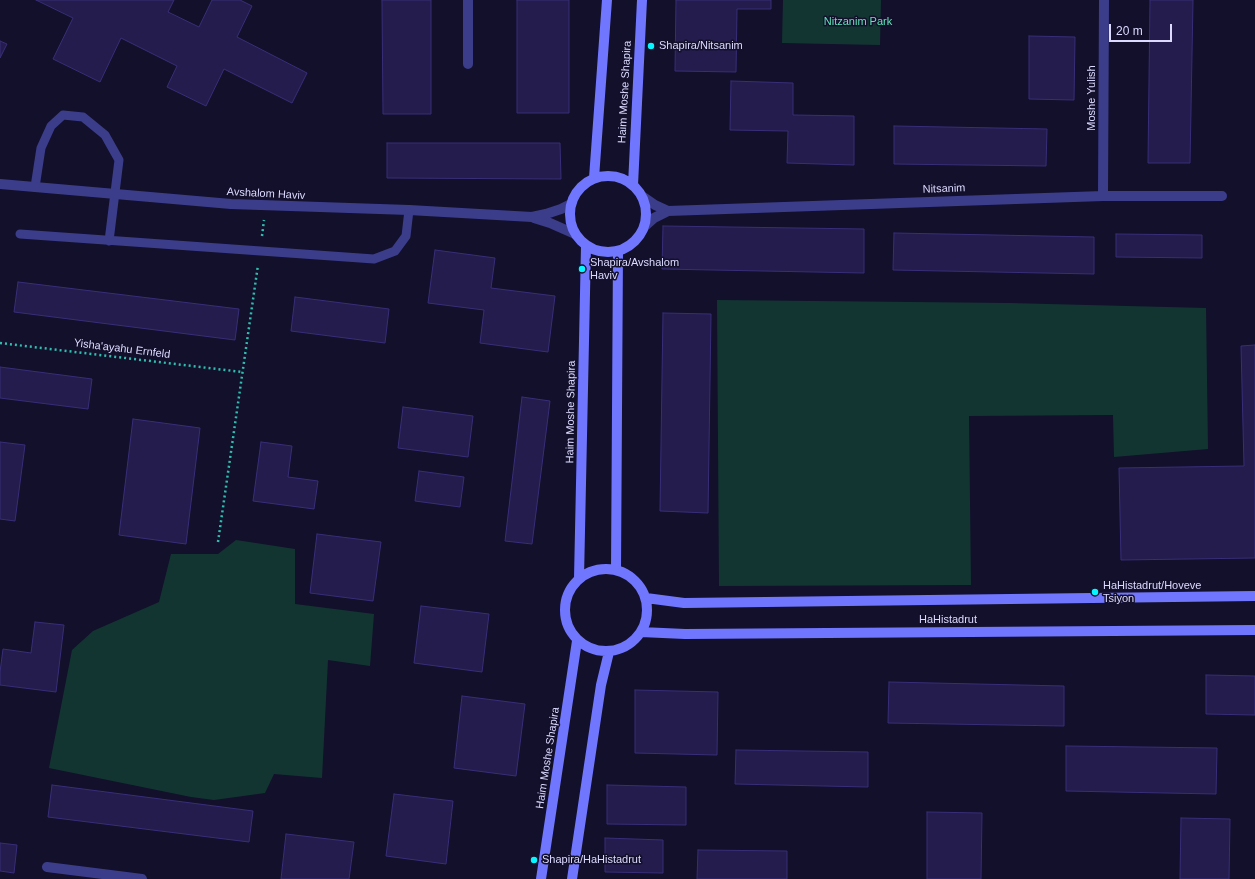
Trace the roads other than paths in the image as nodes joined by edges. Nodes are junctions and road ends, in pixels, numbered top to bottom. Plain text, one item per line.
1 (468, 0) edge
2 (608, 0) edge
3 (642, 0) edge
4 (1104, 0) edge
5 (468, 64) dead end
6 (594, 178) junction
7 (0, 184) edge
8 (633, 185) junction
9 (35, 187) junction
10 (115, 194) junction
11 (642, 196) junction
12 (1103, 196) junction
13 (1222, 196) dead end
14 (571, 204) junction
15 (409, 210) junction
16 (668, 210) junction
17 (532, 217) junction
18 (644, 226) junction
19 (20, 234) dead end
20 (575, 234) junction
21 (109, 241) junction
22 (586, 246) junction
23 (618, 251) junction
24 (616, 570) junction
25 (579, 578) junction
26 (1255, 596) edge
27 (646, 598) junction
28 (1255, 630) edge
29 (641, 632) junction
30 (577, 641) junction
31 (609, 652) junction
32 (47, 867) dead end
33 (130, 878) edge
34 (142, 879) edge
35 (541, 879) edge
36 (572, 879) edge

1 - 5 street
2 - 6 street
3 - 8 street, Haim Moshe Shapira
4 - 12 street, Moshe Yulish
6 - 8 street
6 - 14 street
7 - 9 street, Avshalom Haviv
8 - 11 street
9 - 10 street, Avshalom Haviv
9 - 10 lane
10 - 15 street, Avshalom Haviv
10 - 21 lane
11 - 16 street, Nitsanim
11 - 18 street
12 - 13 street, Nitsanim
12 - 16 street, Nitsanim
14 - 17 street, Avshalom Haviv
14 - 20 street
15 - 17 street, Avshalom Haviv
15 - 21 lane
16 - 18 street, Nitsanim
17 - 20 street, Avshalom Haviv
18 - 23 street
19 - 21 lane
20 - 22 street
22 - 23 street
22 - 25 street, Haim Moshe Shapira
23 - 24 street
24 - 25 street
24 - 27 street
25 - 30 street
26 - 27 street, HaHistadrut
27 - 29 street
28 - 29 street, HaHistadrut
29 - 31 street
30 - 31 street
30 - 35 street, Haim Moshe Shapira
31 - 36 street
32 - 33 street
33 - 34 street

